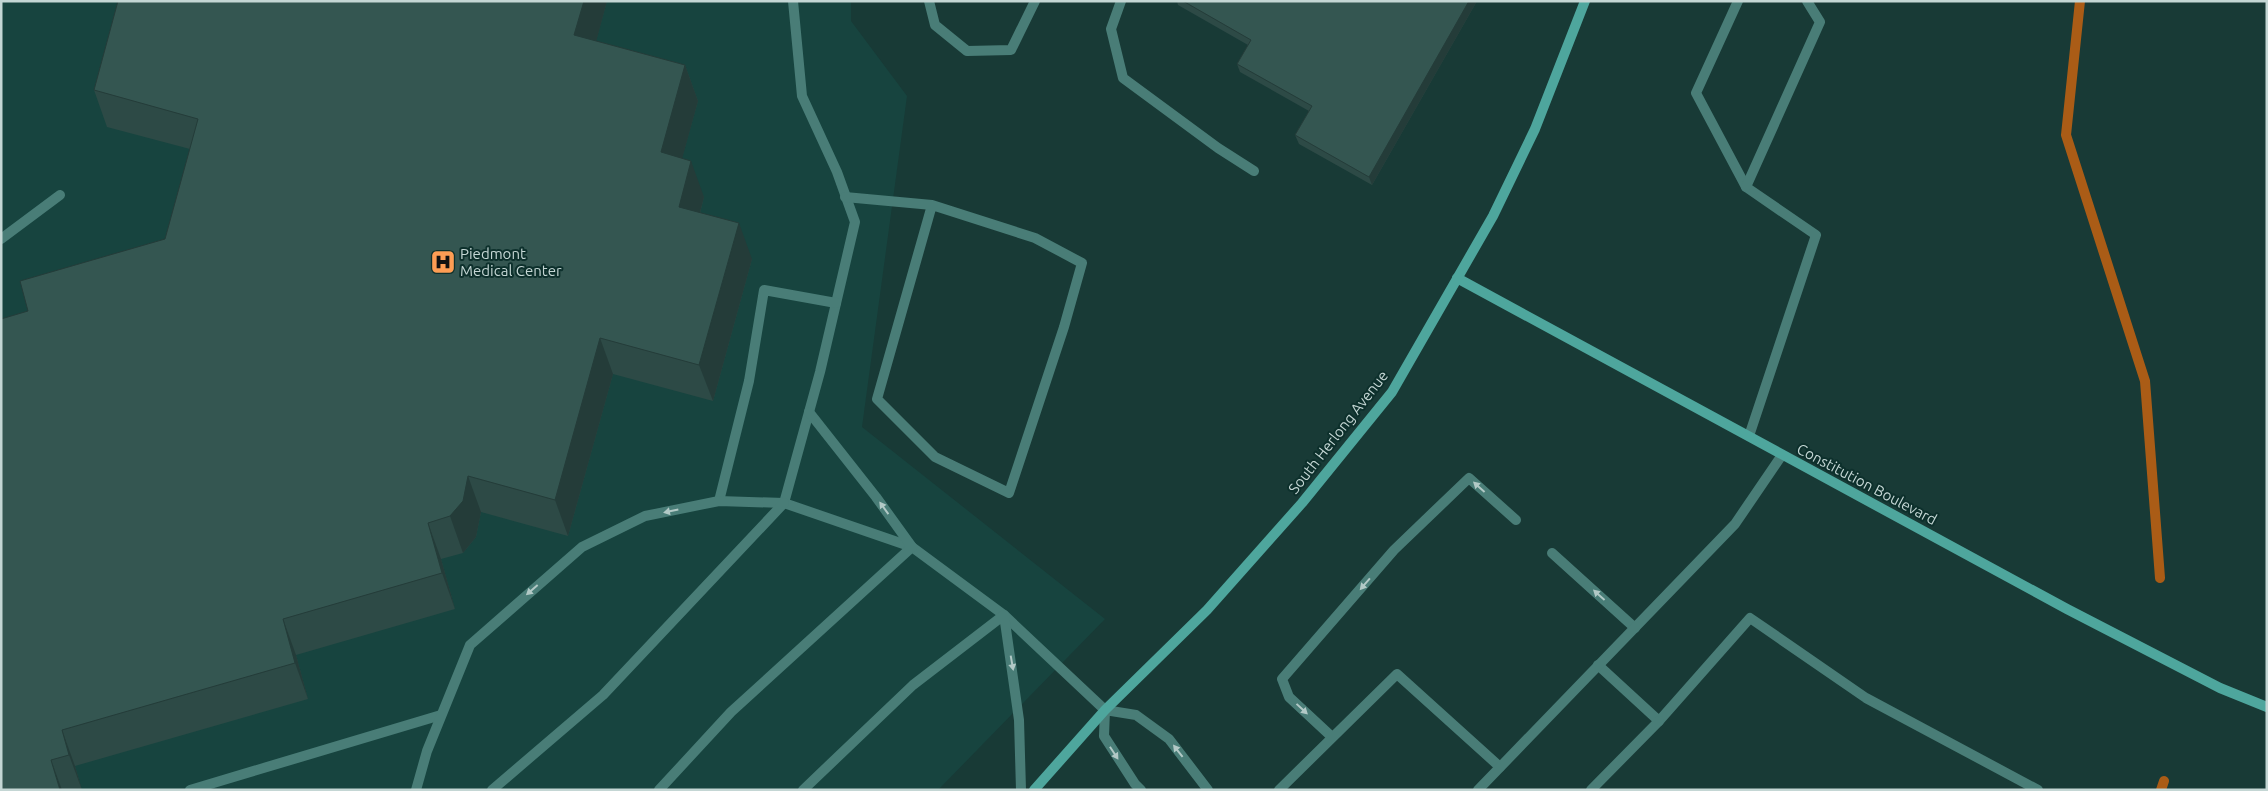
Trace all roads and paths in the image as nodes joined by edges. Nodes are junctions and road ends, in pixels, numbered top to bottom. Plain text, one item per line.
1 (793, 1) edge
2 (929, 1) edge
3 (1035, 1) edge
4 (1121, 1) edge
5 (1585, 1) edge
6 (1738, 1) edge
7 (1807, 1) edge
8 (1254, 171) dead end
9 (1746, 187) junction
10 (60, 195) dead end
11 (845, 197) junction
12 (932, 205) junction
13 (1, 239) edge
14 (1457, 278) junction
15 (836, 303) junction
16 (809, 412) junction
17 (1749, 436) junction
18 (1782, 454) junction
19 (719, 501) junction
20 (784, 503) junction
21 (1516, 520) dead end
22 (912, 547) junction
23 (1552, 553) dead end
24 (1004, 615) junction
25 (1635, 628) junction
26 (1598, 665) junction
27 (2267, 708) edge
28 (1105, 710) junction
29 (441, 715) junction
30 (1659, 721) junction
31 (1332, 737) junction
32 (1500, 767) junction
33 (190, 790) edge
34 (416, 790) edge
35 (492, 790) edge
36 (659, 790) edge
37 (803, 790) edge
38 (1021, 790) edge
39 (1034, 790) edge
40 (1140, 790) edge
41 (1208, 790) edge
42 (1279, 790) edge
43 (1478, 790) edge
44 (1591, 790) edge
45 (2038, 790) edge

1 - 11 street
2 - 3 street
4 - 8 street
5 - 14 street, South Herlong Avenue
6 - 9 street
7 - 9 street
9 - 17 street
10 - 13 street
11 - 12 street
11 - 15 street
12 - 12 street
14 - 17 street, Constitution Boulevard
14 - 28 street, South Herlong Avenue
15 - 16 street
15 - 19 street
16 - 20 street
22 -> 16 street
17 - 18 street, Constitution Boulevard
18 - 25 street
18 - 27 street, Constitution Boulevard
19 - 20 street
19 -> 29 street
20 - 22 street
20 - 35 street
21 -> 31 street
22 - 24 street
22 - 36 street
25 -> 23 street
24 - 28 street
24 - 37 street
24 -> 38 street
25 - 26 street
26 - 30 street
26 - 32 street
28 - 39 street, South Herlong Avenue
28 -> 40 street
41 -> 28 street
29 - 33 street
29 - 34 street
30 - 44 street
30 - 45 street
31 - 32 street
31 - 42 street
32 - 43 street

